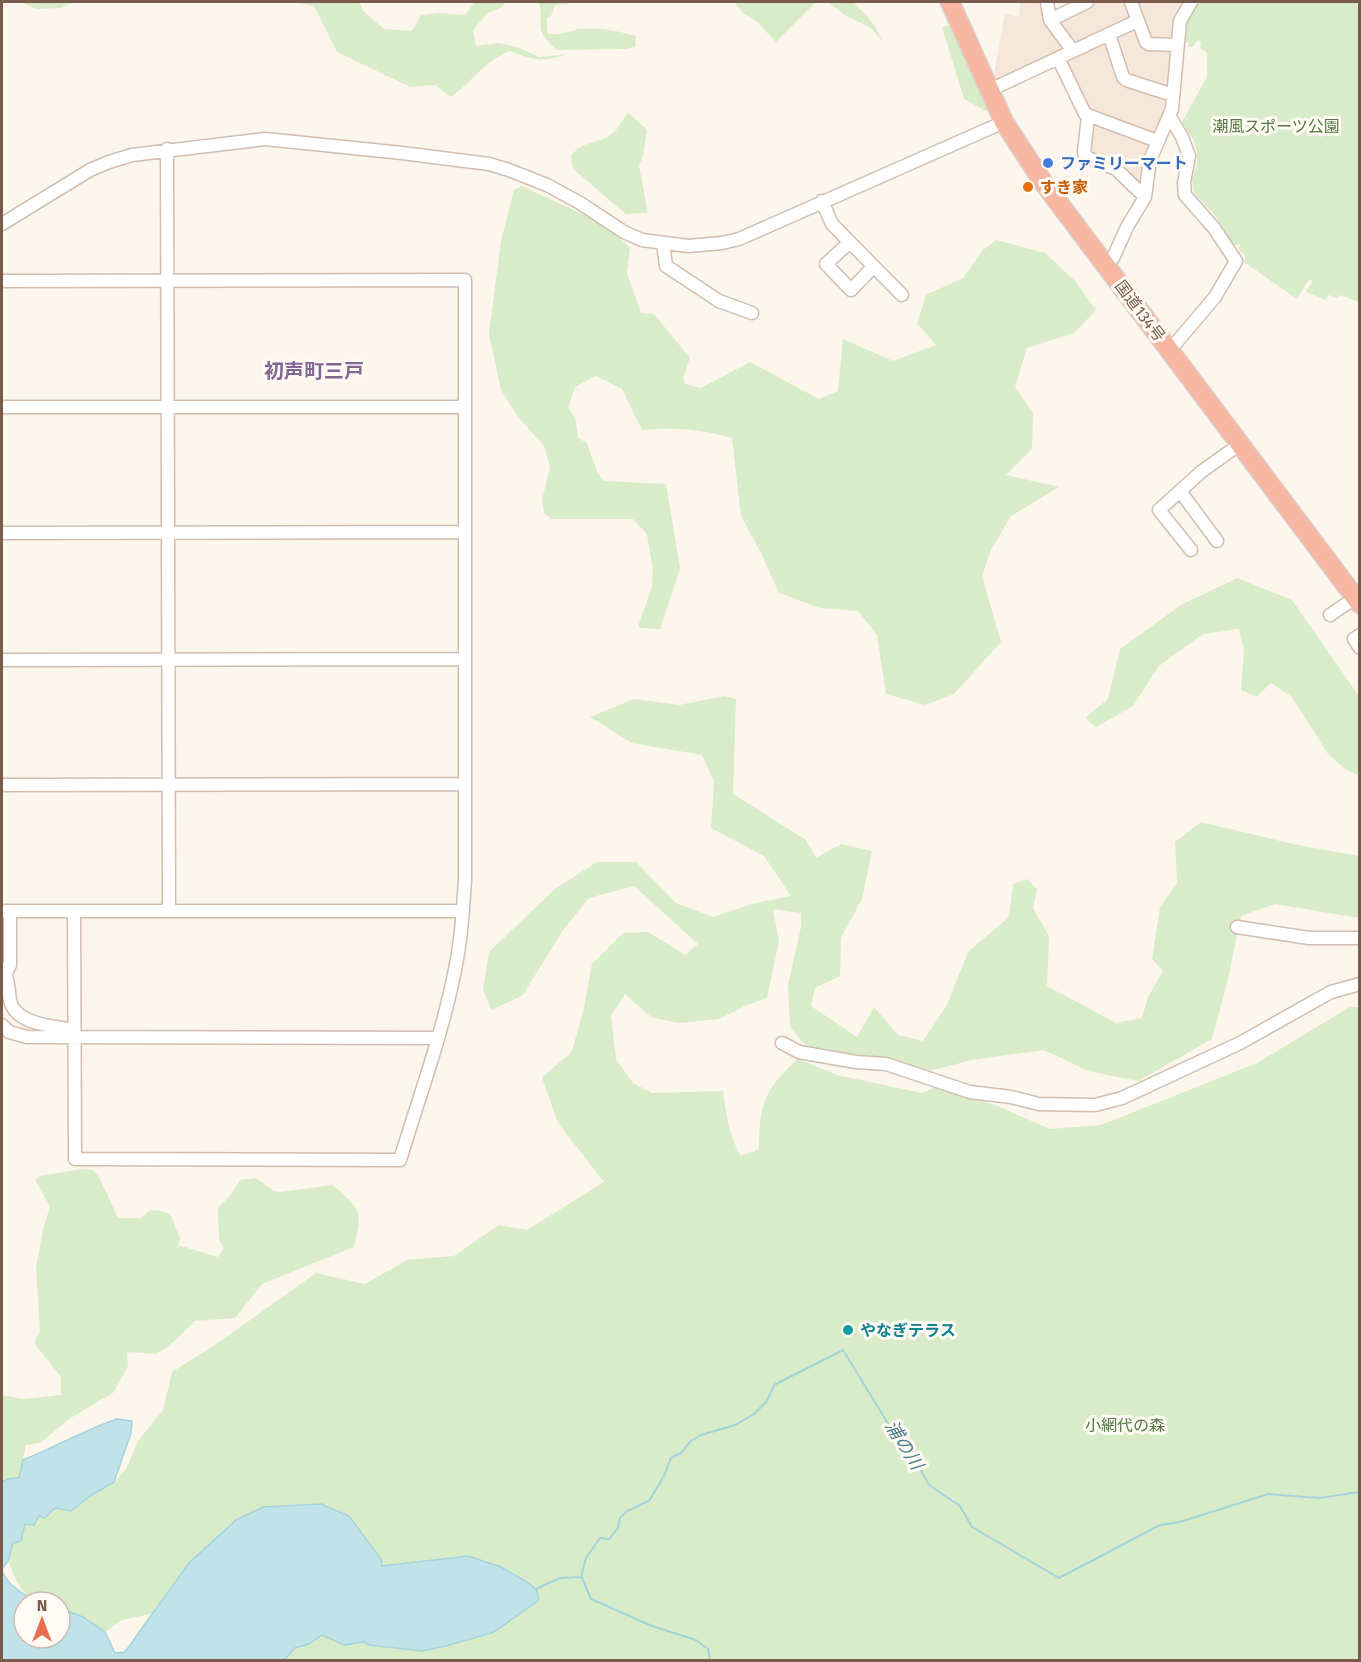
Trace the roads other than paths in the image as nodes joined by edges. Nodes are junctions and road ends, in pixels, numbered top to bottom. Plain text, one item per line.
1 (950, 2) edge
2 (1047, 2) edge
3 (1087, 2) edge
4 (1131, 2) edge
5 (1191, 2) edge
6 (1050, 20) junction
7 (1137, 21) junction
8 (1109, 34) junction
9 (1176, 45) junction
10 (1073, 51) junction
11 (1058, 58) junction
12 (990, 90) junction
13 (1173, 95) junction
14 (1088, 116) junction
15 (1170, 117) junction
16 (1004, 122) junction
17 (1157, 141) junction
18 (167, 149) junction
19 (1145, 197) junction
20 (822, 201) junction
21 (2, 224) edge
22 (850, 242) junction
23 (663, 243) junction
24 (1105, 265) junction
25 (873, 267) junction
26 (2, 281) edge
27 (168, 281) junction
28 (902, 295) dead end
29 (752, 313) dead end
30 (1170, 350) junction
31 (2, 407) edge
32 (168, 407) junction
33 (465, 407) junction
34 (1240, 444) junction
35 (1180, 491) junction
36 (465, 532) junction
37 (2, 533) edge
38 (168, 533) junction
39 (1217, 541) dead end
40 (1191, 550) dead end
41 (1357, 601) edge
42 (1330, 615) dead end
43 (1359, 635) edge
44 (1359, 648) edge
45 (169, 659) junction
46 (465, 659) junction
47 (2, 660) edge
48 (465, 784) junction
49 (2, 785) edge
50 (169, 785) junction
51 (6, 911) edge
52 (74, 911) junction
53 (169, 911) junction
54 (463, 911) junction
55 (1236, 927) dead end
56 (1359, 938) edge
57 (4, 971) edge
58 (1359, 984) edge
59 (2, 1025) edge
60 (74, 1034) junction
61 (437, 1038) junction
62 (782, 1043) dead end

1 - 12 highway, 国道134号
2 - 6 street
3 - 6 street
4 - 7 street
5 - 9 street
6 - 10 street
7 - 8 street
7 - 9 street
8 - 10 street
8 - 13 street
9 - 13 street
10 - 11 street
11 - 12 street
11 - 14 street
12 - 16 highway, 国道134号
13 - 15 street
14 - 17 street
14 - 19 street
15 - 17 street
15 - 30 street
16 - 20 street
16 - 24 highway, 国道134号
17 - 19 street
18 - 21 street
18 - 23 street
18 - 27 street
19 - 24 street
20 - 22 street
20 - 23 street
22 - 25 street
22 - 25 street
23 - 29 street
24 - 30 highway, 国道134号
25 - 28 street
26 - 27 street
27 - 32 street
27 - 33 street
30 - 34 highway, 国道134号
31 - 32 street
32 - 33 street
32 - 38 street
33 - 36 street
34 - 35 street
34 - 41 highway, 国道134号
35 - 39 street
35 - 40 street
36 - 38 street
36 - 46 street
37 - 38 street
38 - 45 street
41 - 42 street
43 - 44 street
45 - 46 street
45 - 47 street
45 - 50 street
46 - 48 street
48 - 50 street
48 - 54 street
49 - 50 street
50 - 53 street
51 - 52 street
51 - 57 street
52 - 53 street
52 - 60 street
53 - 54 street
54 - 61 street
55 - 56 street
57 - 60 street
58 - 62 street
59 - 60 street
60 - 61 street
60 - 61 street

